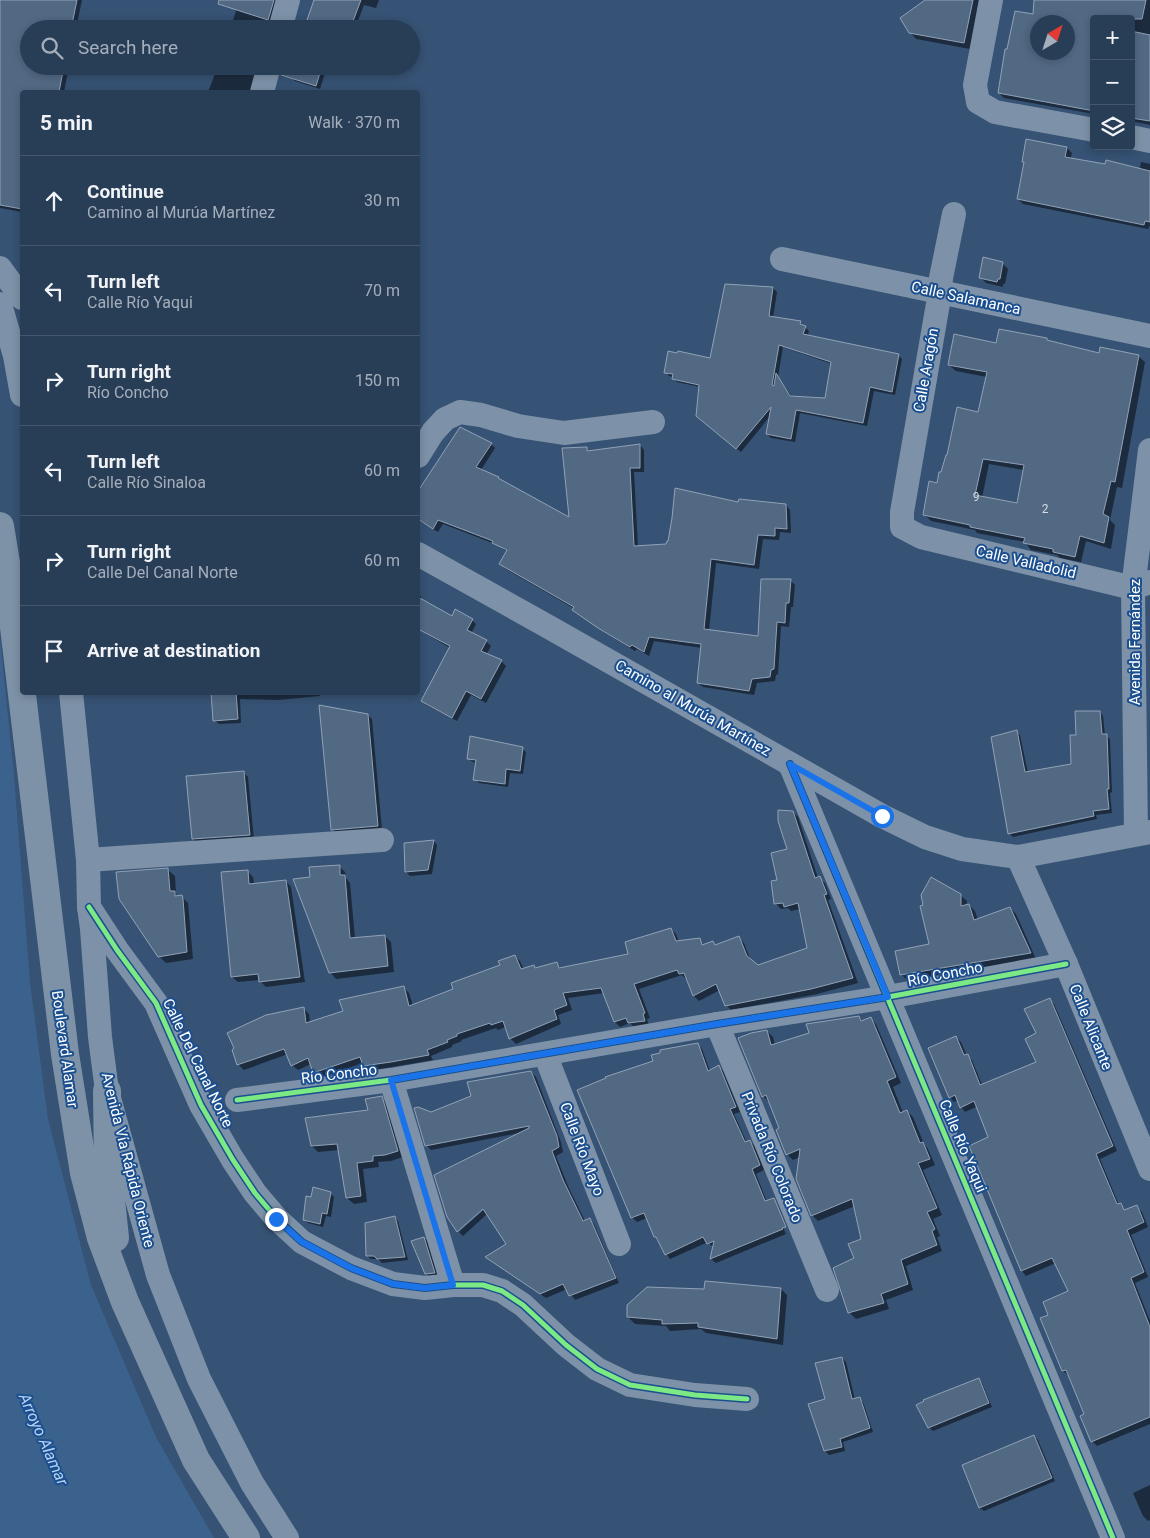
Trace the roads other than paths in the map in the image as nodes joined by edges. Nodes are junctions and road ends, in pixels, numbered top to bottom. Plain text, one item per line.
1 (288, 0) edge
2 (992, 0) edge
3 (282, 20) edge
4 (267, 75) edge
5 (263, 90) edge
6 (1090, 129) edge
7 (1135, 138) edge
8 (1150, 141) edge
9 (954, 214) dead end
10 (782, 259) dead end
11 (0, 268) edge
12 (940, 292) junction
13 (20, 296) edge
14 (0, 304) edge
15 (1150, 336) edge
16 (20, 384) edge
17 (653, 422) dead end
18 (1150, 450) edge
19 (420, 453) edge
20 (0, 526) edge
21 (902, 527) joint
22 (420, 555) edge
23 (1142, 585) edge
24 (20, 678) edge
25 (22, 695) edge
26 (71, 695) edge
27 (790, 764) junction
28 (1143, 833) edge
29 (382, 840) dead end
30 (1018, 857) junction
31 (88, 860) junction
32 (89, 907) junction
33 (1066, 964) junction
34 (888, 997) junction
35 (717, 1024) junction
36 (545, 1054) junction
37 (391, 1080) junction
38 (107, 1091) junction
39 (236, 1100) dead end
40 (1150, 1170) edge
41 (620, 1244) dead end
42 (453, 1285) junction
43 (827, 1290) dead end
44 (125, 1302) junction
45 (747, 1399) dead end
46 (246, 1538) edge
47 (287, 1538) edge
48 (1113, 1538) edge

1 - 3 street
2 - 6 street
4 - 5 street
7 - 8 street
9 - 12 street, Calle Aragón
10 - 12 street, Calle Salamanca
11 - 13 street
12 - 15 street, Calle Salamanca
12 - 21 street, Calle Aragón
14 - 16 street
17 - 19 street
18 - 23 street, Avenida Fernández
20 - 24 highway, Boulevard Alamar
21 - 23 street, Calle Valladolid
22 - 27 street, Camino al Murúa Martínez
23 - 28 street, Avenida Fernández
25 - 44 highway, Boulevard Alamar
26 - 31 street, Avenida Vía Rápida Oriente
27 - 30 street, Camino al Murúa Martínez
27 - 34 street, Calle Río Yaqui
28 - 30 street, Camino al Murúa Martínez
29 - 31 street
30 - 33 street, Calle Alicante
31 - 32 street, Avenida Vía Rápida Oriente
32 - 38 street, Avenida Vía Rápida Oriente
32 - 42 street, Calle Del Canal Norte
33 - 34 street, Río Concho
33 - 40 street, Calle Alicante
34 - 35 street, Río Concho
34 - 48 street, Calle Río Yaqui
35 - 36 street, Río Concho
35 - 43 street, Privada Río Colorado
36 - 37 street, Río Concho
36 - 41 street, Calle Río Mayo
37 - 39 street, Río Concho
37 - 42 street
38 - 44 highway
38 - 47 street, Avenida Vía Rápida Oriente
42 - 45 street, Calle Del Canal Norte
44 - 46 highway, Boulevard Alamar

